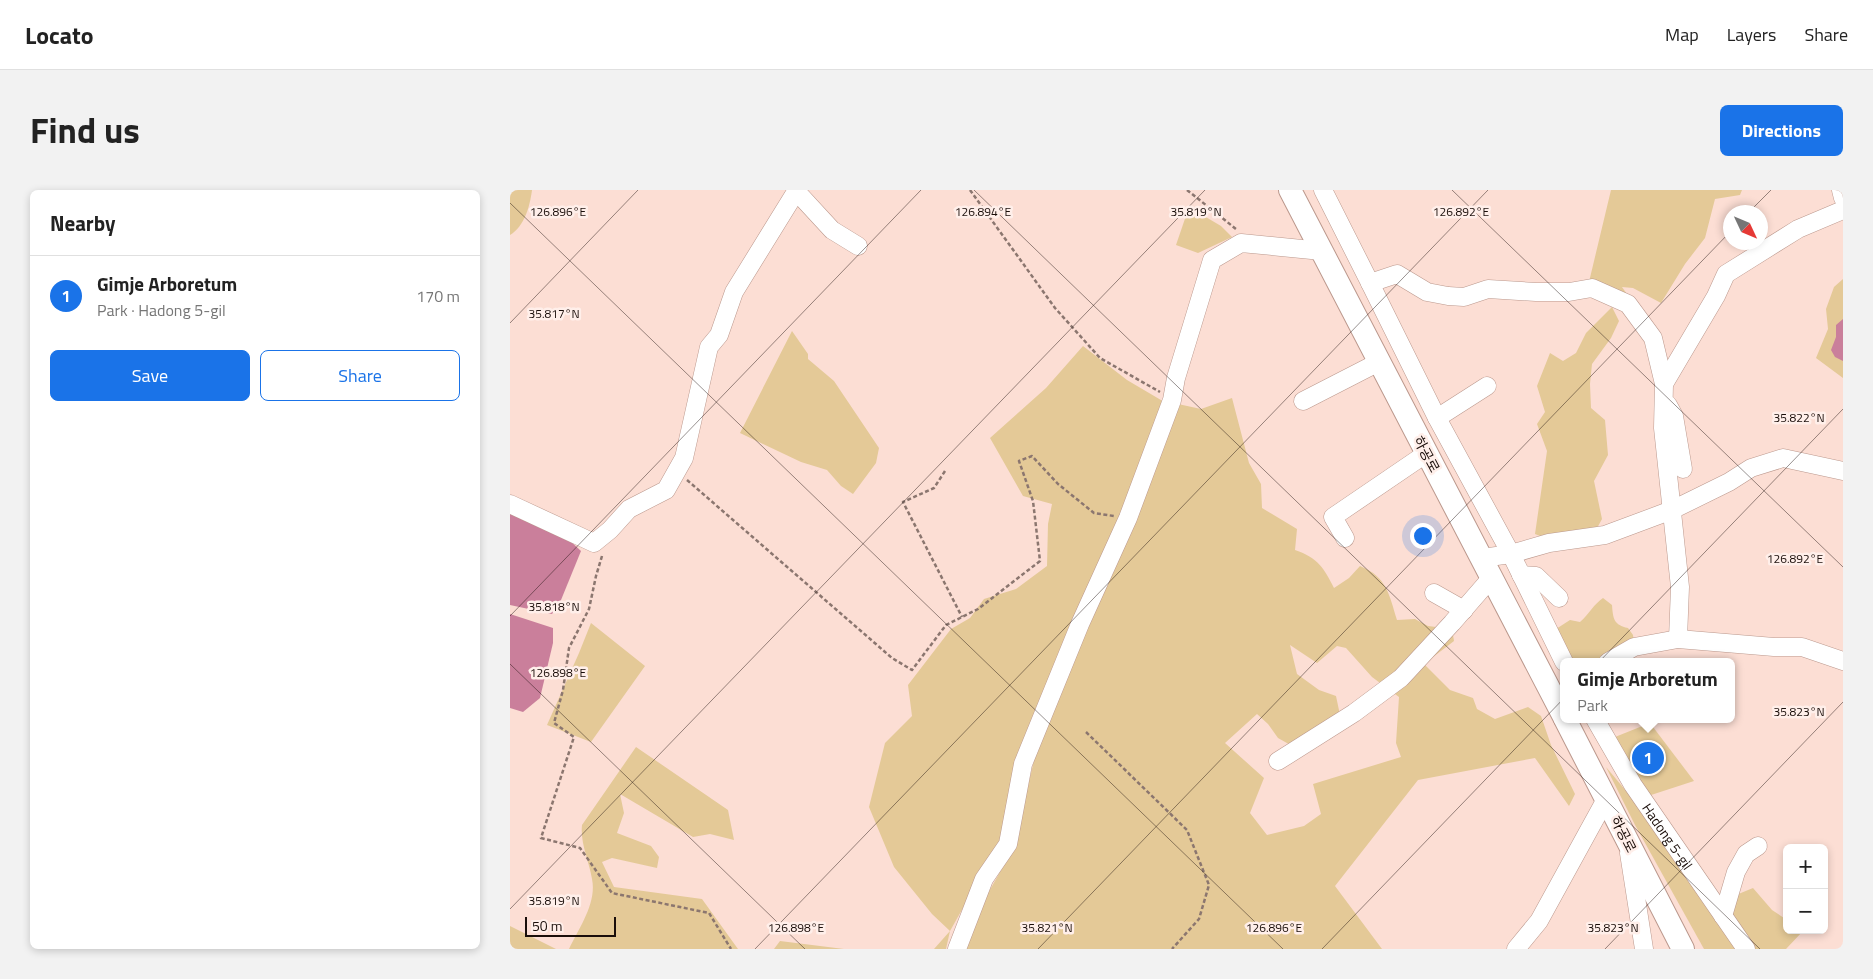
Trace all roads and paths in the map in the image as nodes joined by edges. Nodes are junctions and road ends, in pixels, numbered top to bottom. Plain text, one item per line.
1 (970, 190) edge
2 (1187, 190) edge
3 (1290, 190) edge
4 (1323, 190) edge
5 (1841, 190) edge
6 (796, 191) edge
7 (1843, 198) edge
8 (1843, 210) edge
9 (1255, 244) junction
10 (858, 246) dead end
11 (1322, 251) junction
12 (1370, 283) junction
13 (1380, 362) junction
14 (1487, 386) dead end
15 (1664, 391) junction
16 (1172, 400) junction
17 (1303, 401) dead end
18 (1437, 418) junction
19 (1427, 453) junction
20 (1683, 469) dead end
21 (677, 471) junction
22 (945, 471) dead end
23 (1843, 471) edge
24 (510, 504) edge
25 (1672, 510) junction
26 (1128, 518) junction
27 (610, 530) junction
28 (1345, 538) dead end
29 (1511, 554) junction
30 (1487, 567) junction
31 (1521, 576) junction
32 (1434, 593) dead end
33 (1559, 598) dead end
34 (1464, 610) junction
35 (962, 617) junction
36 (1678, 639) junction
37 (1562, 658) edge
38 (1615, 658) edge
39 (1843, 661) edge
40 (1560, 708) edge
41 (1568, 723) edge
42 (1598, 723) edge
43 (1086, 732) dead end
44 (1278, 761) dead end
45 (1606, 799) junction
46 (1627, 840) junction
47 (1758, 846) dead end
48 (1723, 916) junction
49 (731, 949) edge
50 (957, 949) edge
51 (1172, 949) edge
52 (1516, 949) edge
53 (1644, 949) edge
54 (1683, 949) edge
55 (1746, 949) edge

1 - 16 path
2 - 9 path
3 - 11 main road, 하공로
4 - 12 street
5 - 7 street
6 - 10 street
6 - 21 street
8 - 15 street
9 - 11 street
9 - 16 street
11 - 13 main road, 하공로
12 - 15 street
12 - 18 street
13 - 17 street
13 - 19 main road, 하공로
14 - 18 street
15 - 20 street
15 - 25 street
16 - 26 street
18 - 29 street
19 - 28 street
19 - 30 main road, 하공로
21 - 27 street
21 - 35 path
22 - 35 path
23 - 25 street
24 - 27 street
25 - 29 street
25 - 36 street
26 - 35 path
26 - 50 street
27 - 49 path
29 - 30 street
29 - 31 street
30 - 34 street
30 - 40 main road, 하공로
31 - 33 street
31 - 37 street
32 - 34 street
34 - 44 street
36 - 38 street
36 - 39 street
41 - 45 main road, 하공로
42 - 48 street, Hadong 5-gil
43 - 51 path
45 - 46 main road, 하공로
45 - 52 street
46 - 53 street
46 - 54 main road, 하공로
47 - 48 street
48 - 55 street, Hadong 5-gil

